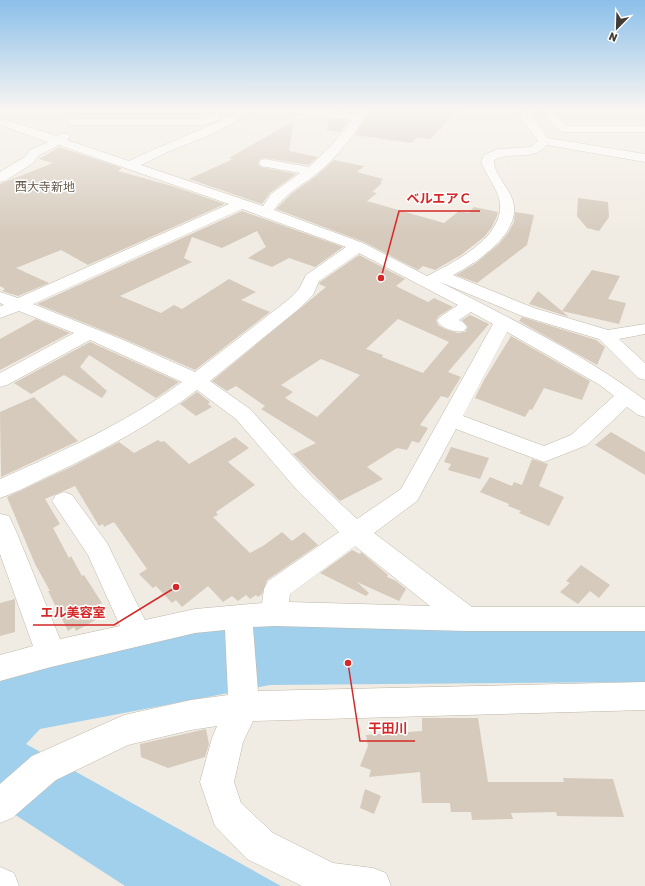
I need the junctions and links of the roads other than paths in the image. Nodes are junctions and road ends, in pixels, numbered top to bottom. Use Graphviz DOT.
graph roads {
  1 [pos="37,151"];
  2 [pos="89,151"];
  3 [pos="159,151"];
  4 [pos="332,151"];
  5 [pos="525,151"];
  6 [pos="635,151"];
  7 [pos="645,158"];
  8 [pos="265,163"];
  9 [pos="131,165"];
  10 [pos="311,171"];
  11 [pos="0,178"];
  12 [pos="241,204"];
  13 [pos="266,212"];
  14 [pos="358,246"];
  15 [pos="434,279"];
  16 [pos="0,297"];
  17 [pos="20,304"];
  18 [pos="470,305"];
  19 [pos="0,313"];
  20 [pos="502,322"];
  21 [pos="458,327"];
  22 [pos="645,329"];
  23 [pos="89,333"];
  24 [pos="607,336"];
  25 [pos="645,374"];
  26 [pos="0,381"];
  27 [pos="197,381"];
  28 [pos="626,396"];
  29 [pos="645,410"];
  30 [pos="450,419"];
  31 [pos="0,489"];
  32 [pos="64,502"];
  33 [pos="1,529"];
  34 [pos="356,533"];
  35 [pos="274,614"];
  36 [pos="467,619"];
  37 [pos="645,619"];
  38 [pos="238,622"];
  39 [pos="138,634"];
  40 [pos="51,654"];
  41 [pos="0,668"];
  42 [pos="645,696"];
  43 [pos="244,704"];
  44 [pos="0,806"];
  45 [pos="373,886"];
  1 -- 11 [label="street"];
  2 -- 9 [label="street"];
  3 -- 9 [label="street"];
  4 -- 10 [label="street"];
  5 -- 15 [label="street"];
  6 -- 7 [label="street"];
  8 -- 10 [label="street"];
  9 -- 12 [label="street"];
  10 -- 13 [label="street"];
  12 -- 13 [label="street"];
  12 -- 17 [label="street"];
  13 -- 14 [label="street"];
  14 -- 15 [label="street"];
  14 -- 27 [label="street"];
  15 -- 18 [label="street"];
  15 -- 24 [label="street"];
  16 -- 17 [label="street"];
  17 -- 19 [label="street"];
  17 -- 23 [label="street"];
  18 -- 20 [label="street"];
  18 -- 21 [label="street"];
  20 -- 28 [label="street"];
  20 -- 30 [label="street"];
  22 -- 24 [label="street"];
  23 -- 26 [label="street"];
  23 -- 27 [label="street"];
  24 -- 25 [label="street"];
  27 -- 31 [label="street"];
  27 -- 34 [label="street"];
  28 -- 29 [label="street"];
  28 -- 30 [label="street"];
  30 -- 34 [label="street"];
  32 -- 39 [label="street"];
  33 -- 40 [label="street"];
  34 -- 35 [label="street"];
  34 -- 36 [label="street"];
  35 -- 36 [label="street"];
  35 -- 38 [label="street"];
  36 -- 37 [label="street"];
  38 -- 39 [label="street"];
  38 -- 43 [label="street"];
  39 -- 40 [label="street"];
  40 -- 41 [label="street"];
  42 -- 43 [label="street"];
  43 -- 44 [label="street"];
  43 -- 45 [label="street"];
}
